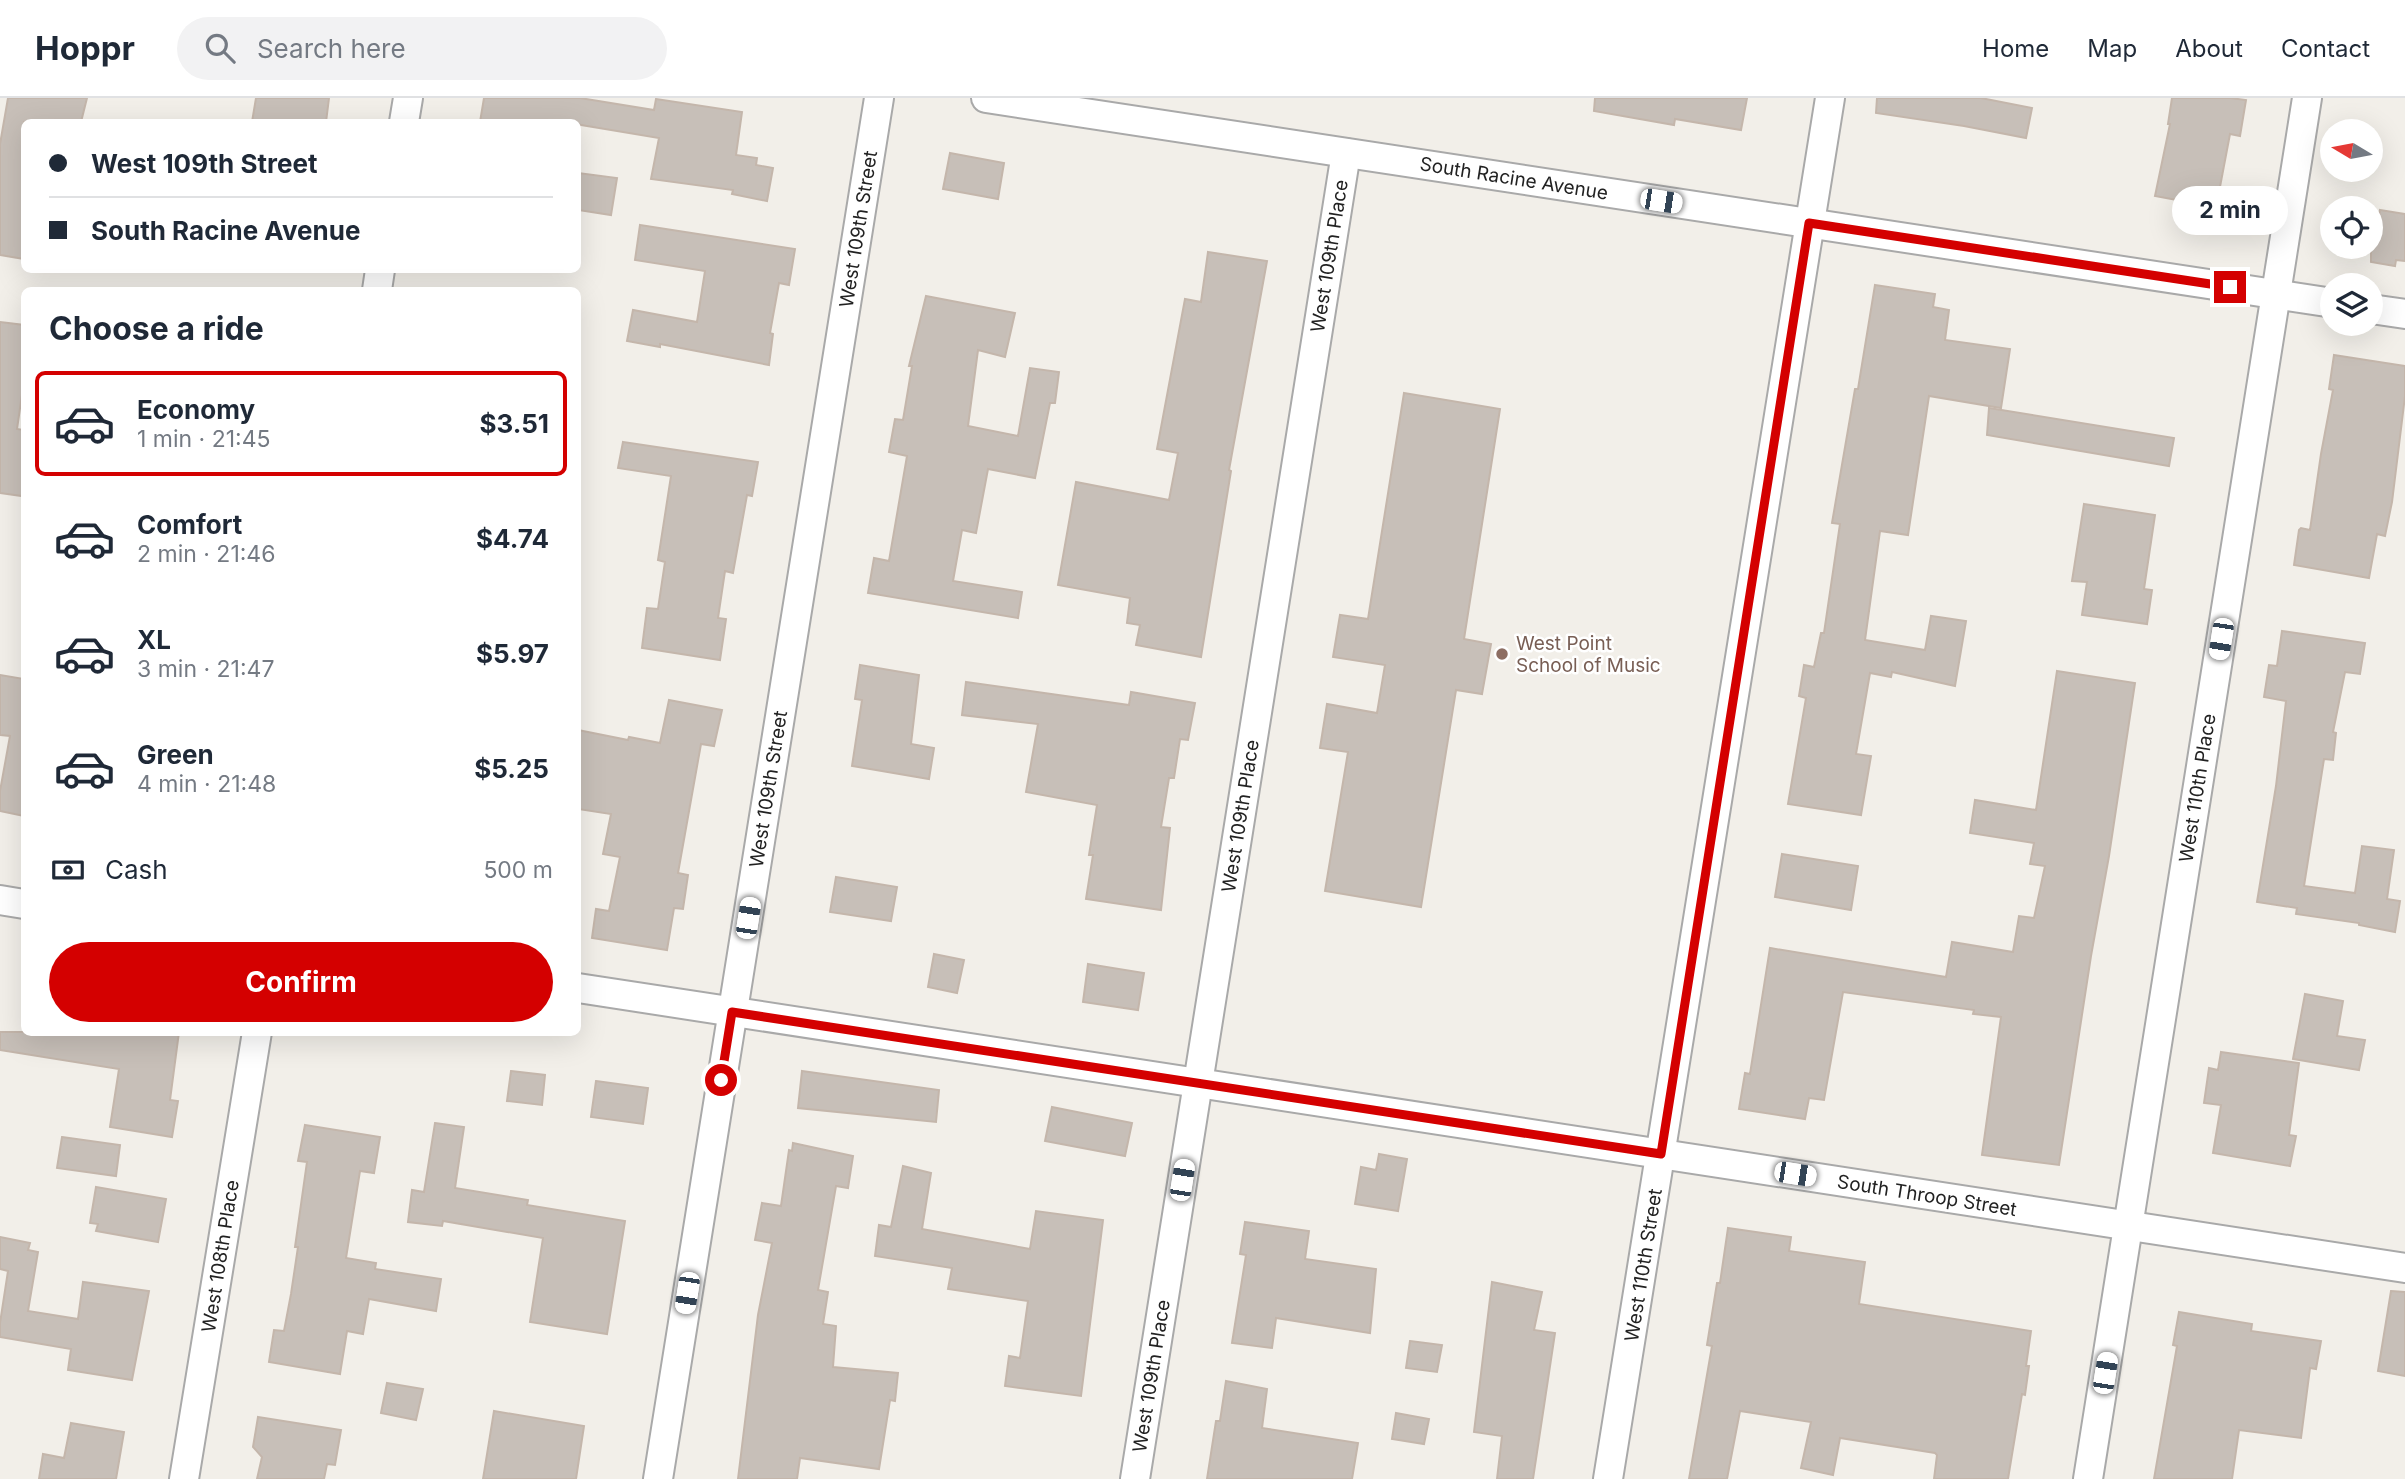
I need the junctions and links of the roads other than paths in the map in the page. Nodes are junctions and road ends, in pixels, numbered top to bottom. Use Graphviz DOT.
graph roads {
  1 [pos="408,98"];
  2 [pos="879,98"];
  3 [pos="986,98"];
  4 [pos="1830,98"];
  5 [pos="2307,98"];
  6 [pos="404,119"];
  7 [pos="1346,153"];
  8 [pos="1809,223"];
  9 [pos="2276,294"];
  10 [pos="2320,301"];
  11 [pos="2383,311"];
  12 [pos="2405,314"];
  13 [pos="0,900"];
  14 [pos="21,904"];
  15 [pos="581,988"];
  16 [pos="732,1012"];
  17 [pos="256,1036"];
  18 [pos="1198,1083"];
  19 [pos="1661,1154"];
  20 [pos="2128,1225"];
  21 [pos="2405,1268"];
  22 [pos="184,1479"];
  23 [pos="658,1479"];
  24 [pos="1135,1479"];
  25 [pos="1608,1479"];
  26 [pos="2088,1479"];
  1 -- 6 [label="street"];
  2 -- 16 [label="street, West 109th Street"];
  3 -- 7 [label="street, South Racine Avenue"];
  4 -- 8 [label="street, West 110th Street"];
  5 -- 9 [label="street, West 110th Place"];
  7 -- 8 [label="street, South Racine Avenue"];
  7 -- 18 [label="street, West 109th Place"];
  8 -- 9 [label="street, South Racine Avenue"];
  8 -- 19 [label="street, West 110th Street"];
  9 -- 10 [label="street, South Racine Avenue"];
  9 -- 20 [label="street, West 110th Place"];
  11 -- 12 [label="street"];
  13 -- 14 [label="street"];
  15 -- 16 [label="street, South Throop Street"];
  16 -- 18 [label="street, South Throop Street"];
  16 -- 23 [label="street, West 109th Street"];
  17 -- 22 [label="street, West 108th Place"];
  18 -- 19 [label="street, South Throop Street"];
  18 -- 24 [label="street, West 109th Place"];
  19 -- 20 [label="street, South Throop Street"];
  19 -- 25 [label="street, West 110th Street"];
  20 -- 21 [label="street, South Throop Street"];
  20 -- 26 [label="street, West 110th Place"];
}
